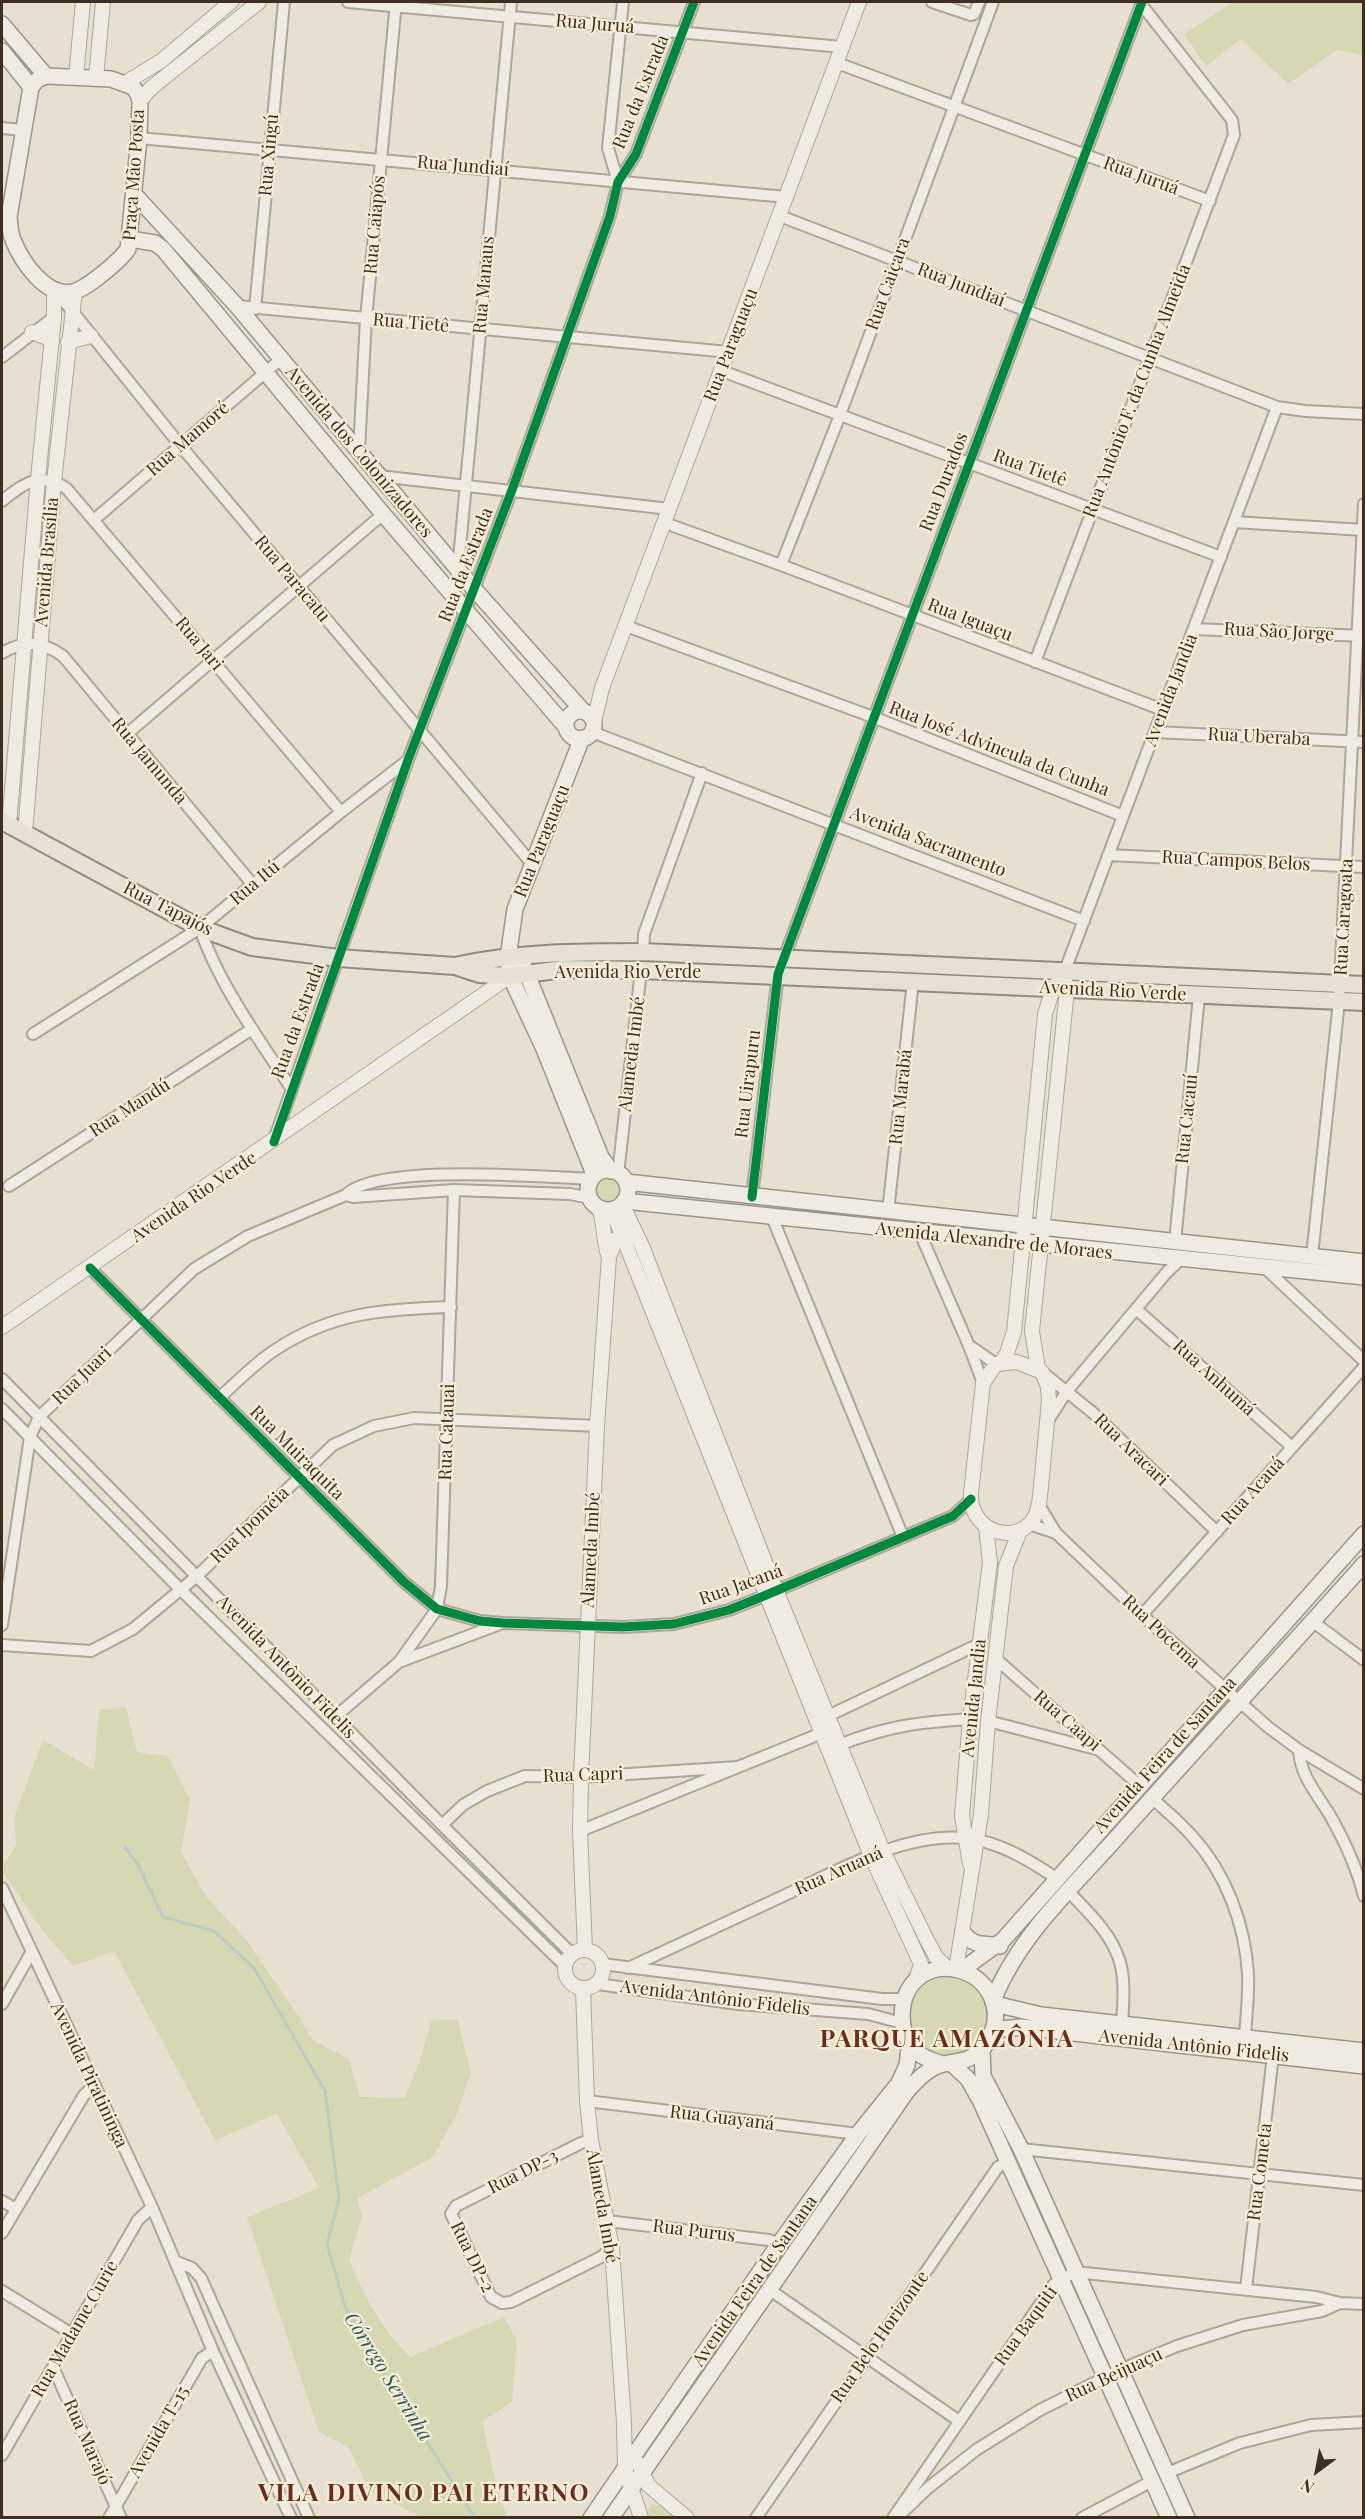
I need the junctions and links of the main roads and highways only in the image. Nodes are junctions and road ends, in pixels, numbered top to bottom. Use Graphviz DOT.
graph roads {
  1 [pos="2,24"];
  2 [pos="2,51"];
  3 [pos="45,75"];
  4 [pos="31,87"];
  5 [pos="15,180"];
  6 [pos="2,191"];
  7 [pos="134,194"];
  8 [pos="7,235"];
  9 [pos="130,239"];
  10 [pos="566,727"];
  11 [pos="584,729"];
  12 [pos="5,823"];
  13 [pos="514,958"];
  14 [pos="454,966"];
  15 [pos="527,974"];
  16 [pos="510,976"];
  17 [pos="1061,984"];
  18 [pos="1364,985"];
  19 [pos="1340,993"];
  20 [pos="1364,1002"];
  21 [pos="618,1176"];
  22 [pos="592,1178"];
  23 [pos="609,1204"];
  24 [pos="1364,1262"];
  25 [pos="1364,1278"];
  26 [pos="1364,1534"];
  27 [pos="1364,1564"];
  28 [pos="963,1933"];
  29 [pos="998,1944"];
  30 [pos="1013,1957"];
  31 [pos="955,1969"];
  32 [pos="994,2003"];
  33 [pos="991,2037"];
  34 [pos="909,2041"];
  35 [pos="982,2050"];
  36 [pos="1364,2051"];
  37 [pos="948,2064"];
  38 [pos="1364,2066"];
  39 [pos="591,2517"];
  40 [pos="611,2517"];
  41 [pos="1169,2517"];
  42 [pos="1187,2517"];
  1 -- 3 [label="main road"];
  2 -- 4 [label="main road"];
  3 -- 4 [label="main road"];
  3 -- 7 [label="main road, Praça Mão Posta"];
  4 -- 5 [label="main road"];
  5 -- 6 [label="main road"];
  5 -- 8 [label="main road"];
  7 -- 9 [label="main road, Praça Mão Posta"];
  7 -- 11 [label="main road, Avenida dos Colonizadores"];
  8 -- 9 [label="main road, Praça Mão Posta"];
  9 -- 10 [label="main road, Avenida dos Colonizadores"];
  10 -- 11 [label="main road, Avenida dos Colonizadores"];
  10 -- 11 [label="main road"];
  11 -- 13 [label="main road, Rua Paraguaçu"];
  12 -- 14 [label="main road, Rua Tapajós"];
  13 -- 14 [label="main road, Rua Tapajós"];
  13 -- 15 [label="main road"];
  13 -- 16 [label="main road"];
  13 -- 17 [label="main road, Avenida Rio Verde"];
  14 -- 16 [label="main road, Rua Tapajós"];
  15 -- 16 [label="main road, Avenida Rio Verde"];
  15 -- 17 [label="main road, Avenida Rio Verde"];
  15 -- 21 [label="main road"];
  16 -- 22 [label="main road"];
  17 -- 19 [label="main road, Avenida Rio Verde"];
  17 -- 19 [label="main road, Avenida Rio Verde"];
  18 -- 19 [label="main road, Avenida Rio Verde"];
  19 -- 20 [label="main road, Avenida Rio Verde"];
  21 -- 22 [label="main road"];
  21 -- 23 [label="main road"];
  21 -- 24 [label="main road, Avenida Alexandre de Moraes"];
  22 -- 23 [label="main road"];
  23 -- 25 [label="main road, Avenida Alexandre de Moraes"];
  26 -- 29 [label="main road, Avenida Feira de Santana"];
  27 -- 30 [label="main road, Avenida Feira de Santana"];
  28 -- 29 [label="main road"];
  29 -- 30 [label="main road"];
  29 -- 31 [label="main road, Avenida Feira de Santana"];
  30 -- 32 [label="main road, Avenida Feira de Santana"];
  31 -- 32 [label="main road"];
  31 -- 34 [label="main road"];
  32 -- 33 [label="main road"];
  32 -- 36 [label="main road, Avenida Antônio Fidelis"];
  33 -- 35 [label="main road"];
  33 -- 38 [label="main road, Avenida Antônio Fidelis"];
  34 -- 37 [label="main road"];
  34 -- 39 [label="main road, Avenida Feira de Santana"];
  35 -- 37 [label="main road"];
  35 -- 42 [label="main road"];
  37 -- 40 [label="main road, Avenida Feira de Santana"];
  37 -- 41 [label="main road"];
}
